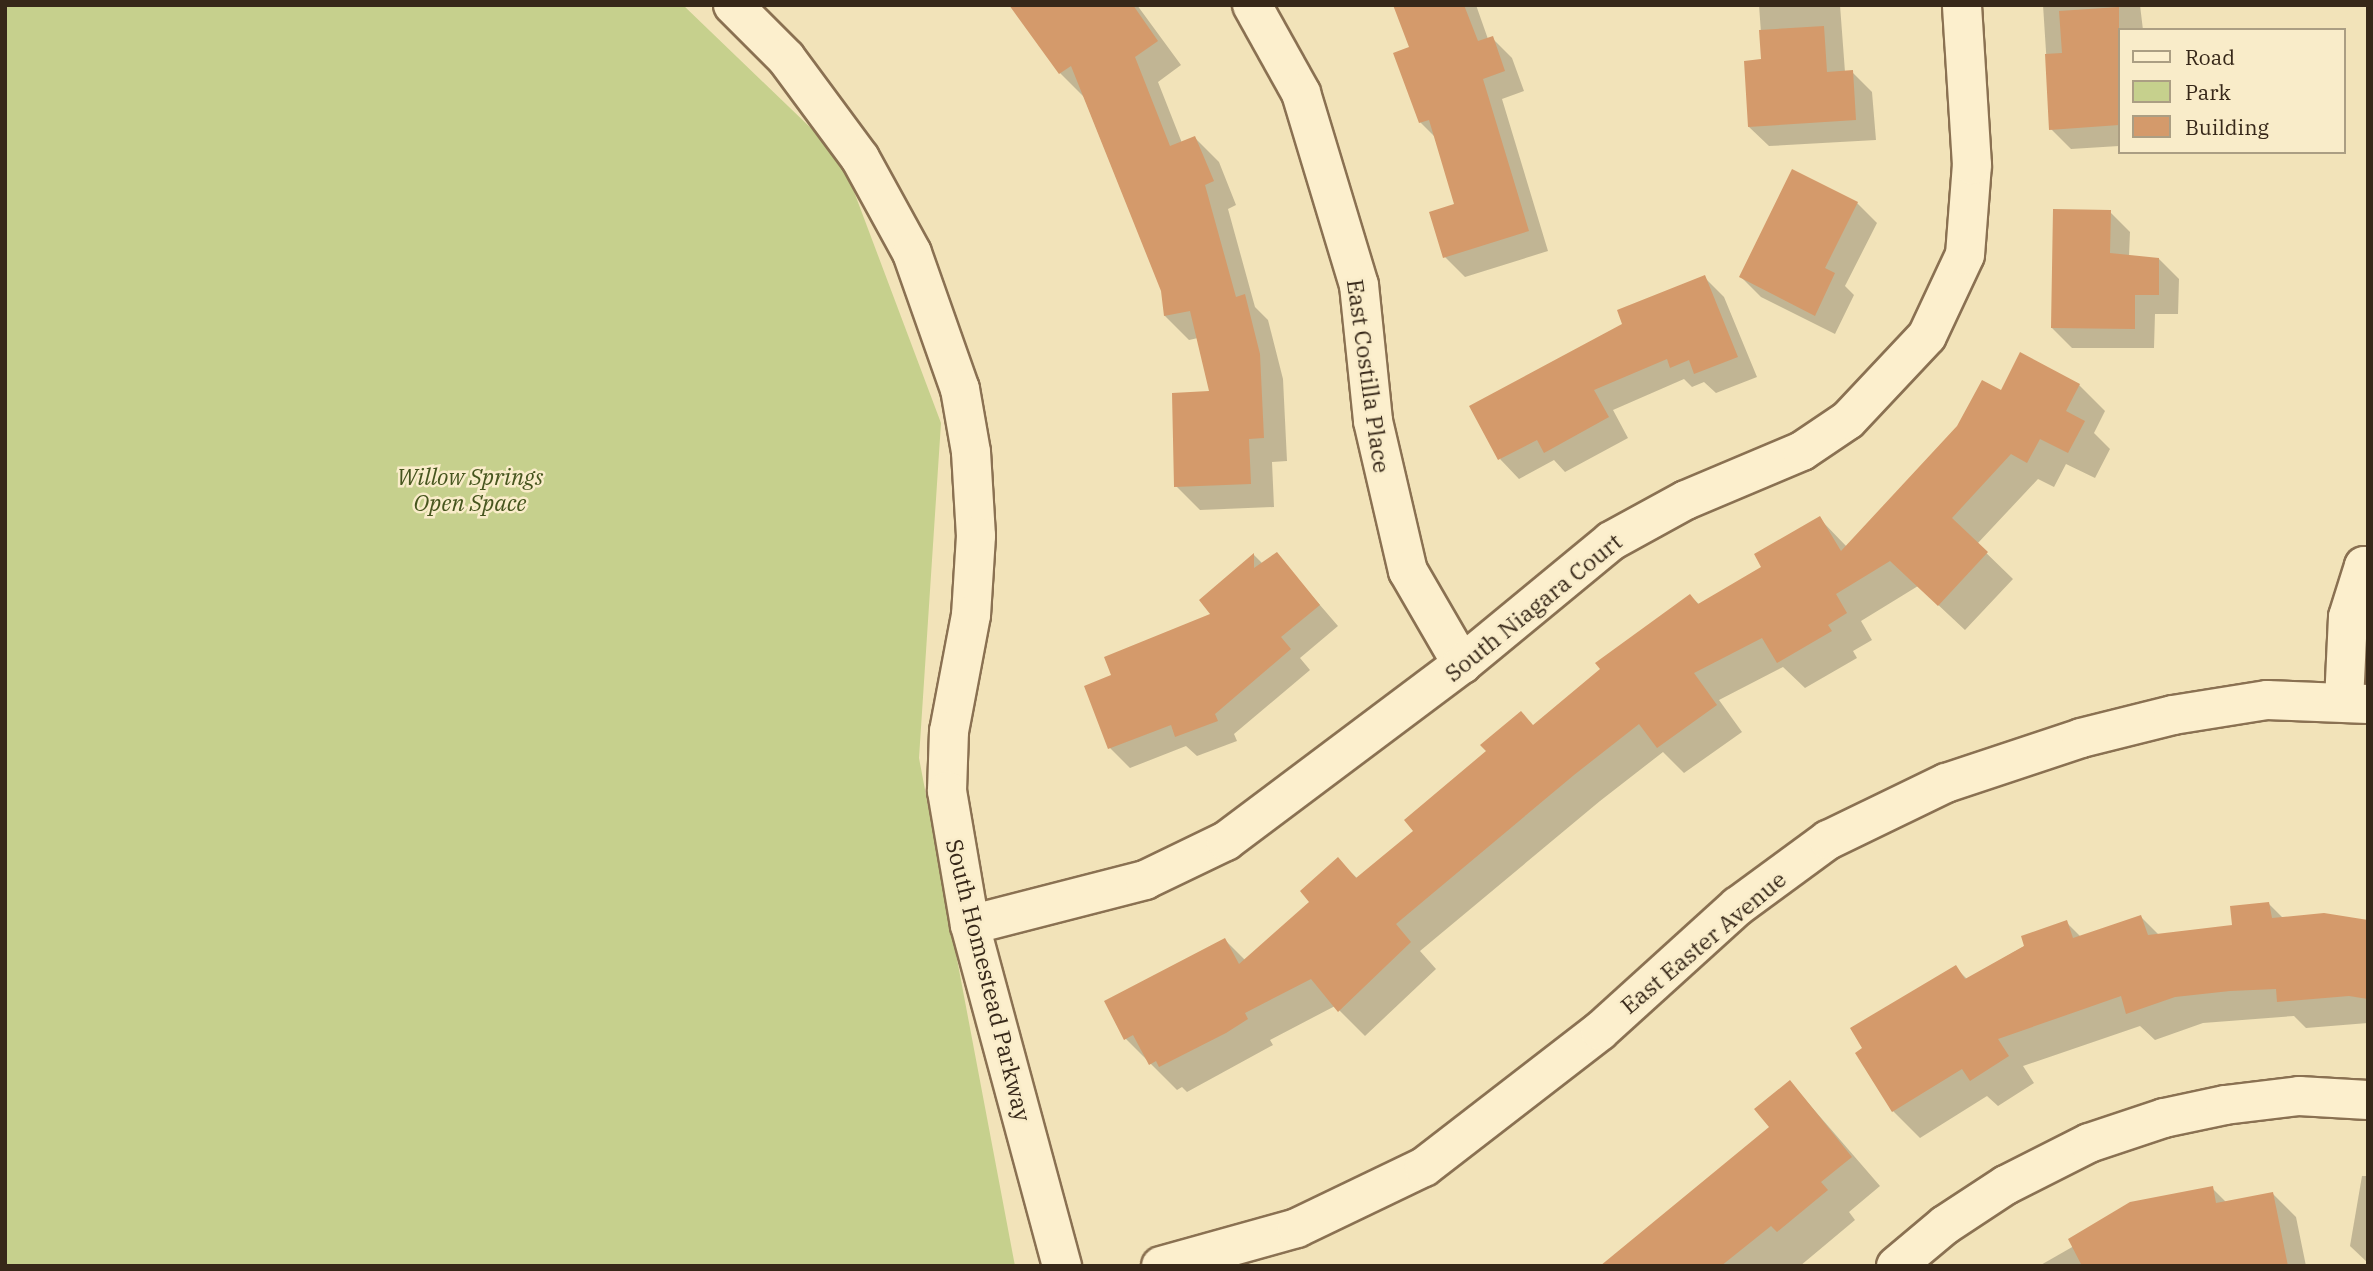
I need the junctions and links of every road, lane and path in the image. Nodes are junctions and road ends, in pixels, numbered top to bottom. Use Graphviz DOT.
graph roads {
  1 [pos="733,5"];
  2 [pos="1252,5"];
  3 [pos="1962,5"];
  4 [pos="2368,566"];
  5 [pos="1462,664"];
  6 [pos="2356,703"];
  7 [pos="970,925"];
  8 [pos="2368,1100"];
  9 [pos="1062,1266"];
  10 [pos="1161,1266"];
  11 [pos="1896,1266"];
  1 -- 7 [label="street, South Homestead Parkway"];
  2 -- 5 [label="street, East Costilla Place"];
  3 -- 5 [label="street, South Niagara Court"];
  4 -- 6 [label="street"];
  5 -- 7 [label="street, South Niagara Court"];
  6 -- 10 [label="street, East Easter Avenue"];
  7 -- 9 [label="street, South Homestead Parkway"];
  8 -- 11 [label="street"];
}
